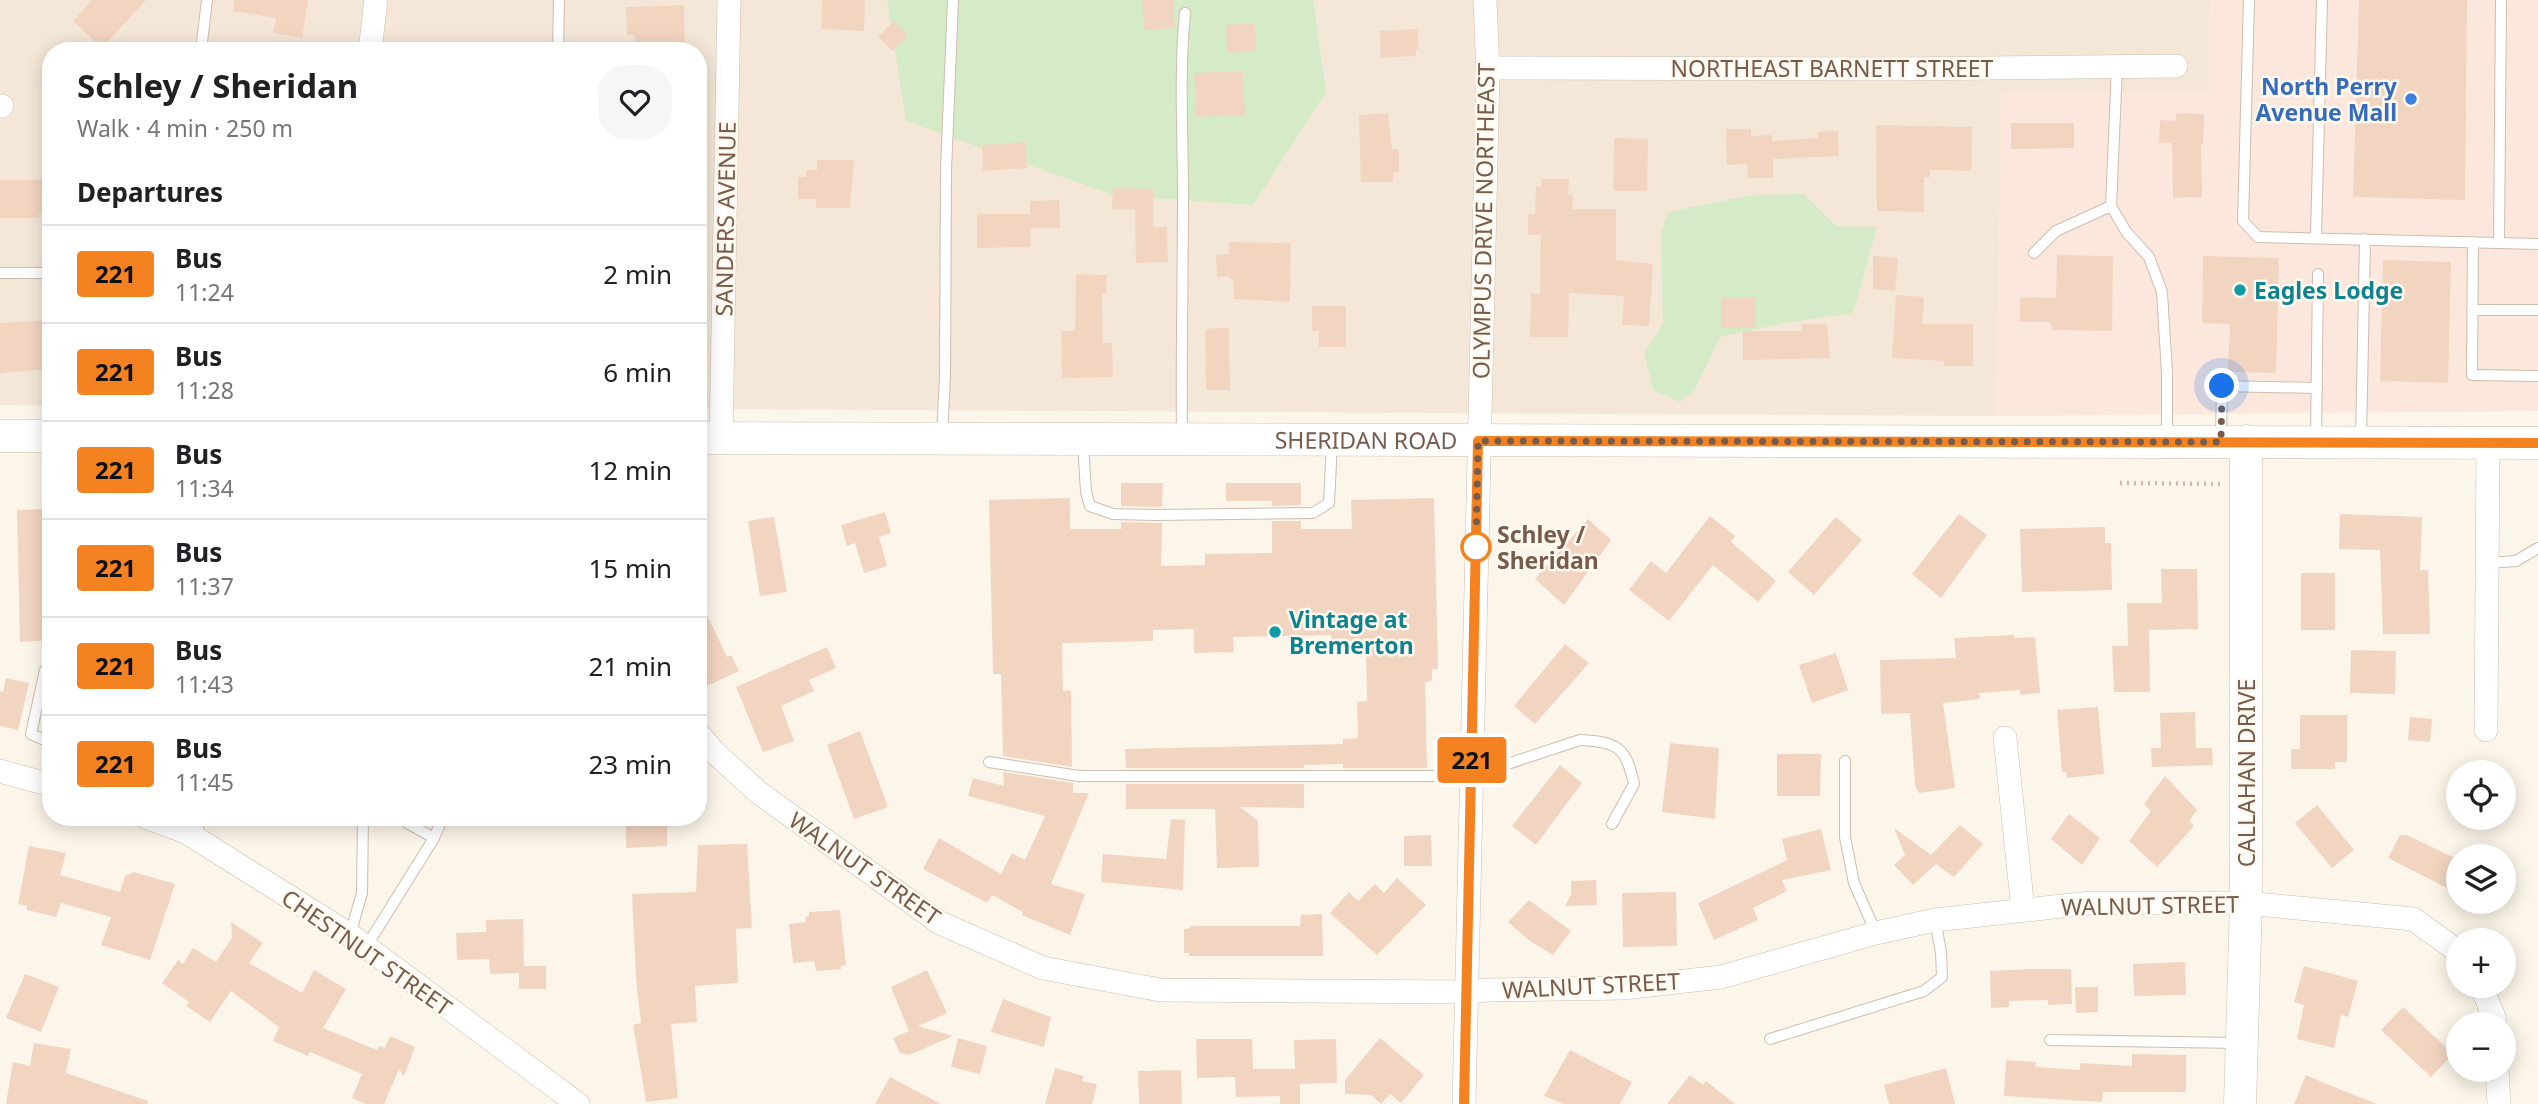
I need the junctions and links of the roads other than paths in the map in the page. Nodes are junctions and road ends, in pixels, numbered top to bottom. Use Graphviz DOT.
graph roads {
  1 [pos="207,0"];
  2 [pos="376,0"];
  3 [pos="559,0"];
  4 [pos="729,0"];
  5 [pos="953,0"];
  6 [pos="1485,0"];
  7 [pos="2249,0"];
  8 [pos="2322,0"];
  9 [pos="2501,0"];
  10 [pos="1185,13"];
  11 [pos="202,42"];
  12 [pos="371,42"];
  13 [pos="558,42"];
  14 [pos="2116,66"];
  15 [pos="2176,66"];
  16 [pos="1488,68"];
  17 [pos="2111,206"];
  18 [pos="2316,238"];
  19 [pos="2365,239"];
  20 [pos="2473,242"];
  21 [pos="2499,243"];
  22 [pos="2538,244"];
  23 [pos="2034,253"];
  24 [pos="0,273"];
  25 [pos="42,273"];
  26 [pos="2318,274"];
  27 [pos="2473,310"];
  28 [pos="2538,310"];
  29 [pos="2538,376"];
  30 [pos="2317,388"];
  31 [pos="0,436"];
  32 [pos="42,436"];
  33 [pos="709,438"];
  34 [pos="941,439"];
  35 [pos="1083,439"];
  36 [pos="1182,440"];
  37 [pos="1332,441"];
  38 [pos="1478,441"];
  39 [pos="2167,442"];
  40 [pos="2234,442"];
  41 [pos="2316,442"];
  42 [pos="2361,442"];
  43 [pos="2487,443"];
  44 [pos="2538,443"];
  45 [pos="2538,548"];
  46 [pos="2487,563"];
  47 [pos="42,684"];
  48 [pos="2486,730"];
  49 [pos="2006,738"];
  50 [pos="42,739"];
  51 [pos="707,744"];
  52 [pos="1846,761"];
  53 [pos="989,762"];
  54 [pos="0,771"];
  55 [pos="1471,776"];
  56 [pos="42,783"];
  57 [pos="1612,824"];
  58 [pos="170,826"];
  59 [pos="198,826"];
  60 [pos="363,826"];
  61 [pos="412,826"];
  62 [pos="439,826"];
  63 [pos="434,838"];
  64 [pos="199,841"];
  65 [pos="2246,903"];
  66 [pos="2024,910"];
  67 [pos="1935,920"];
  68 [pos="1876,933"];
  69 [pos="358,942"];
  70 [pos="2446,943"];
  71 [pos="1465,992"];
  72 [pos="1770,1039"];
  73 [pos="2050,1040"];
  74 [pos="2242,1043"];
  75 [pos="2498,1082"];
  76 [pos="578,1104"];
  77 [pos="1464,1104"];
  78 [pos="2240,1104"];
  79 [pos="2499,1104"];
  1 -- 11 [label="lane"];
  2 -- 12 [label="street"];
  3 -- 13 [label="lane"];
  4 -- 33 [label="street, SANDERS AVENUE"];
  5 -- 34 [label="lane"];
  6 -- 16 [label="street, OLYMPUS DRIVE NORTHEAST"];
  7 -- 18 [label="lane"];
  8 -- 18 [label="lane"];
  9 -- 21 [label="lane"];
  10 -- 36 [label="lane"];
  14 -- 15 [label="street, NORTHEAST BARNETT STREET"];
  14 -- 16 [label="street, NORTHEAST BARNETT STREET"];
  14 -- 17 [label="lane"];
  16 -- 38 [label="street, OLYMPUS DRIVE NORTHEAST"];
  17 -- 23 [label="lane"];
  17 -- 39 [label="lane"];
  18 -- 19 [label="lane"];
  19 -- 20 [label="lane"];
  19 -- 42 [label="lane"];
  20 -- 21 [label="lane"];
  20 -- 27 [label="lane"];
  21 -- 22 [label="lane"];
  24 -- 25 [label="lane"];
  26 -- 30 [label="lane"];
  27 -- 28 [label="lane"];
  27 -- 29 [label="lane"];
  30 -- 40 [label="lane"];
  30 -- 41 [label="lane"];
  31 -- 32 [label="main road"];
  33 -- 34 [label="main road, SHERIDAN ROAD"];
  34 -- 35 [label="main road, SHERIDAN ROAD"];
  35 -- 36 [label="main road, SHERIDAN ROAD"];
  35 -- 37 [label="lane"];
  36 -- 37 [label="main road, SHERIDAN ROAD"];
  37 -- 38 [label="main road, SHERIDAN ROAD"];
  38 -- 39 [label="main road, SHERIDAN ROAD"];
  38 -- 55 [label="street, OLYMPUS DRIVE NORTHEAST"];
  39 -- 40 [label="main road, SHERIDAN ROAD"];
  40 -- 41 [label="main road, SHERIDAN ROAD"];
  40 -- 65 [label="main road, CALLAHAN DRIVE"];
  41 -- 42 [label="main road, SHERIDAN ROAD"];
  42 -- 43 [label="main road, SHERIDAN ROAD"];
  43 -- 44 [label="main road, SHERIDAN ROAD"];
  43 -- 46 [label="street"];
  45 -- 46 [label="lane"];
  46 -- 48 [label="street"];
  47 -- 50 [label="lane"];
  49 -- 66 [label="street"];
  51 -- 71 [label="street, WALNUT STREET"];
  52 -- 68 [label="lane"];
  53 -- 55 [label="lane"];
  54 -- 56 [label="street"];
  55 -- 57 [label="lane"];
  55 -- 71 [label="street, OLYMPUS DRIVE NORTHEAST"];
  58 -- 64 [label="street, CHESTNUT STREET"];
  59 -- 64 [label="lane"];
  60 -- 69 [label="lane"];
  61 -- 63 [label="lane"];
  62 -- 63 [label="lane"];
  63 -- 69 [label="lane"];
  64 -- 69 [label="street, CHESTNUT STREET"];
  65 -- 66 [label="street, WALNUT STREET"];
  65 -- 70 [label="street, WALNUT STREET"];
  65 -- 74 [label="main road, CALLAHAN DRIVE"];
  66 -- 67 [label="street, WALNUT STREET"];
  67 -- 68 [label="street, WALNUT STREET"];
  67 -- 72 [label="lane"];
  68 -- 71 [label="street, WALNUT STREET"];
  69 -- 76 [label="street, CHESTNUT STREET"];
  71 -- 77 [label="street, OLYMPUS DRIVE NORTHEAST"];
  73 -- 74 [label="lane"];
  74 -- 78 [label="main road, CALLAHAN DRIVE"];
  75 -- 79 [label="street"];
}
